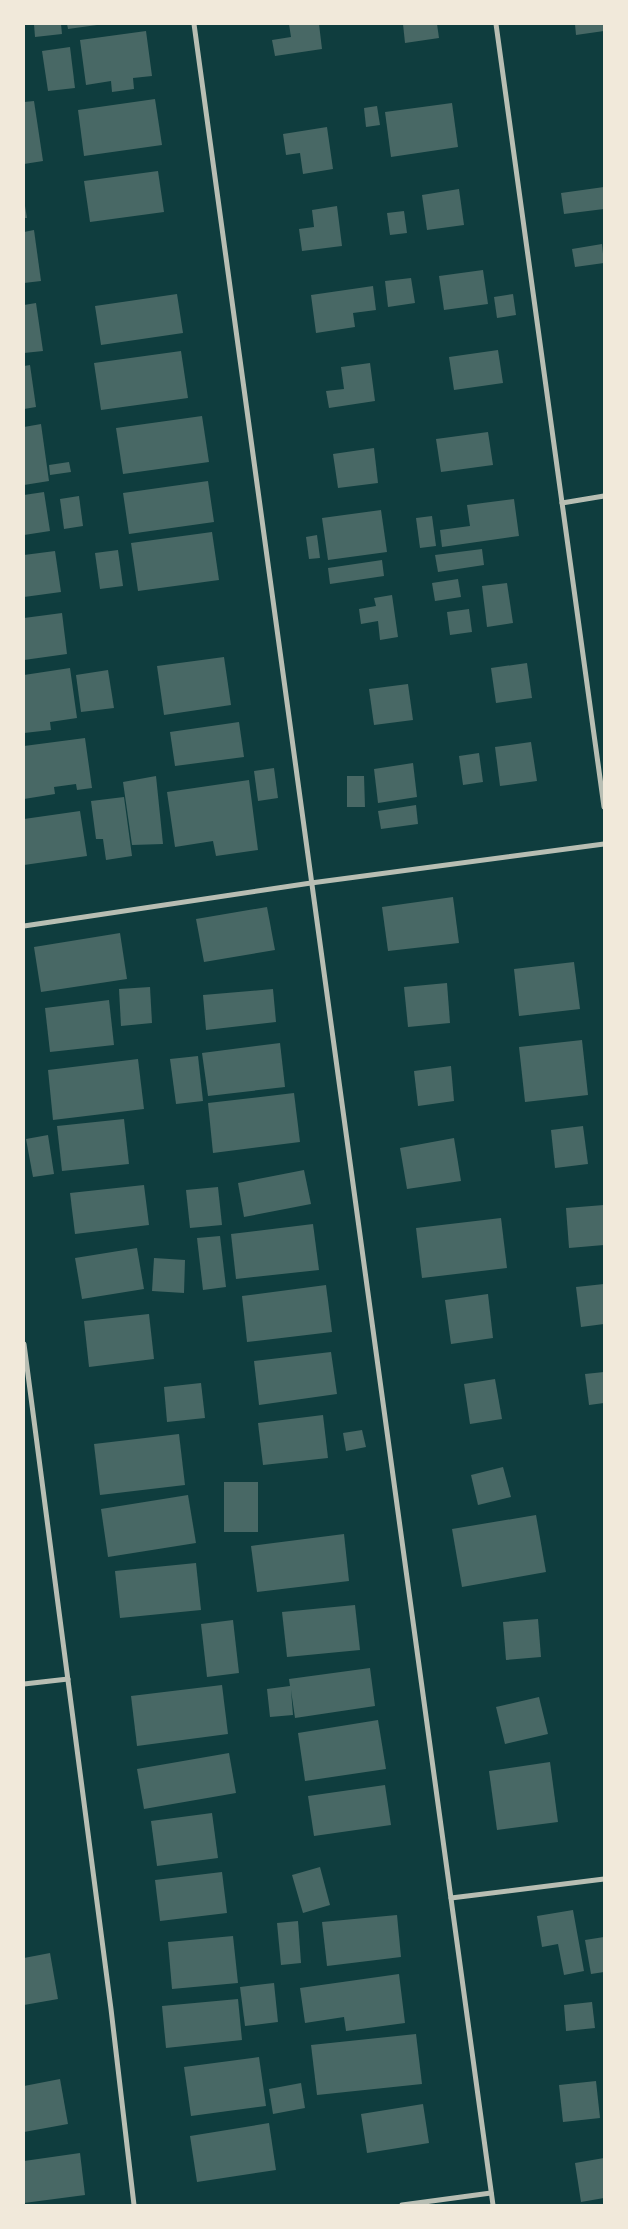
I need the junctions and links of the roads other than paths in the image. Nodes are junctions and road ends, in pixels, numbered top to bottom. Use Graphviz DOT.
graph roads {
  1 [pos="194,24"];
  2 [pos="496,24"];
  3 [pos="604,496"];
  4 [pos="562,503"];
  5 [pos="604,807"];
  6 [pos="604,844"];
  7 [pos="311,883"];
  8 [pos="24,926"];
  9 [pos="24,1344"];
  10 [pos="68,1679"];
  11 [pos="24,1684"];
  12 [pos="604,1879"];
  13 [pos="451,1898"];
  14 [pos="491,2193"];
  15 [pos="134,2205"];
  16 [pos="402,2205"];
  17 [pos="493,2205"];
  1 -- 7 [label="street"];
  2 -- 4 [label="street"];
  3 -- 4 [label="street"];
  4 -- 5 [label="street"];
  6 -- 7 [label="street"];
  7 -- 8 [label="street"];
  7 -- 13 [label="street"];
  9 -- 10 [label="street"];
  10 -- 11 [label="street"];
  10 -- 15 [label="street"];
  12 -- 13 [label="street"];
  13 -- 14 [label="street"];
  14 -- 16 [label="street"];
  14 -- 17 [label="street"];
}
